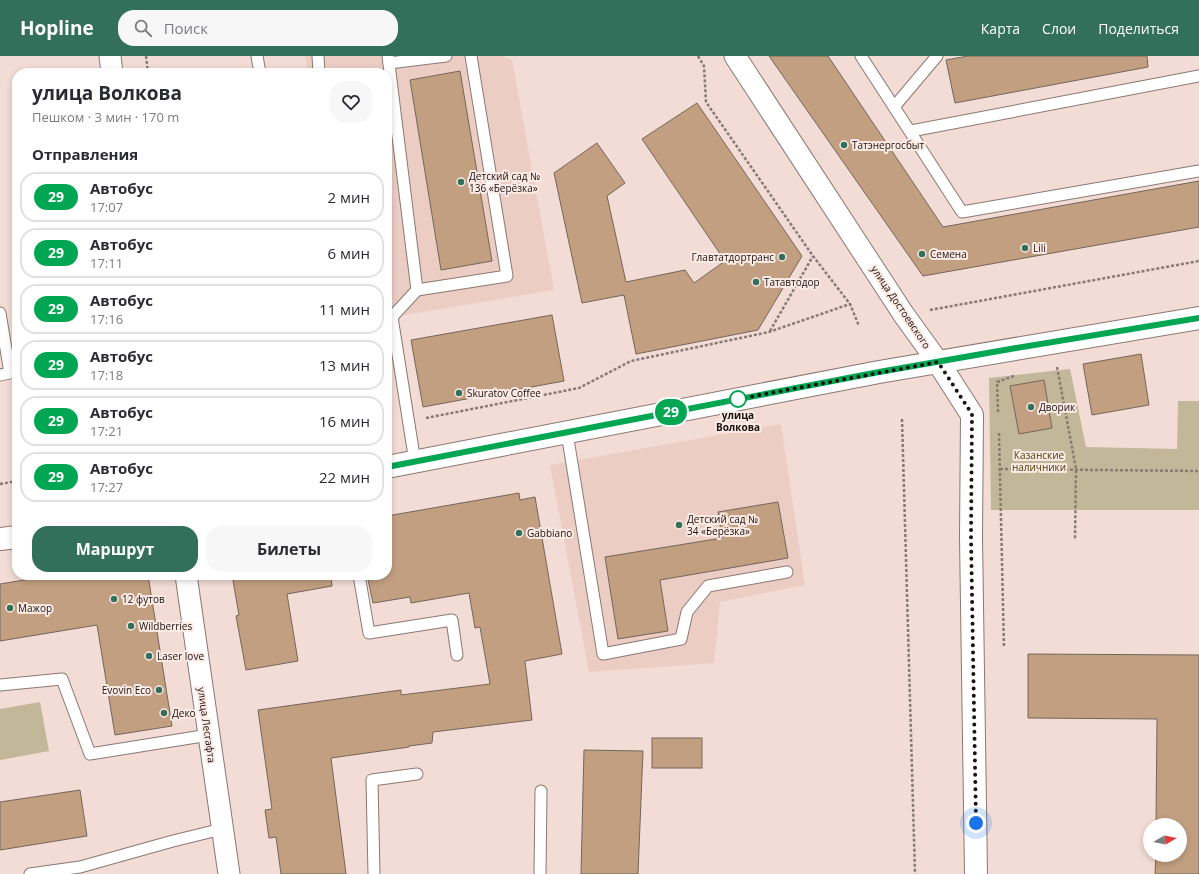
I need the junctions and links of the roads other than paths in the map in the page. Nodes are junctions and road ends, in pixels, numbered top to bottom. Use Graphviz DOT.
graph roads {
  1 [pos="110,56"];
  2 [pos="257,56"];
  3 [pos="318,56"];
  4 [pos="446,56"];
  5 [pos="471,56"];
  6 [pos="735,56"];
  7 [pos="861,56"];
  8 [pos="937,56"];
  9 [pos="389,59"];
  10 [pos="111,68"];
  11 [pos="259,68"];
  12 [pos="319,68"];
  13 [pos="1199,76"];
  14 [pos="392,84"];
  15 [pos="894,107"];
  16 [pos="911,131"];
  17 [pos="1199,170"];
  18 [pos="417,290"];
  19 [pos="0,313"];
  20 [pos="1199,318"];
  21 [pos="938,362"];
  22 [pos="0,375"];
  23 [pos="567,432"];
  24 [pos="415,462"];
  25 [pos="392,466"];
  26 [pos="12,537"];
  27 [pos="0,539"];
  28 [pos="787,572"];
  29 [pos="187,580"];
  30 [pos="361,580"];
  31 [pos="457,655"];
  32 [pos="0,685"];
  33 [pos="209,736"];
  34 [pos="417,774"];
  35 [pos="541,791"];
  36 [pos="222,829"];
  37 [pos="30,874"];
  38 [pos="228,874"];
  39 [pos="374,874"];
  40 [pos="540,874"];
  41 [pos="976,874"];
  1 -- 10 [label="street"];
  2 -- 11 [label="lane"];
  3 -- 12 [label="lane"];
  4 -- 9 [label="lane"];
  5 -- 18 [label="lane"];
  6 -- 21 [label="street, улица Достоевского"];
  7 -- 15 [label="lane"];
  8 -- 15 [label="lane"];
  13 -- 16 [label="lane"];
  14 -- 18 [label="lane"];
  15 -- 16 [label="lane"];
  16 -- 17 [label="lane"];
  18 -- 24 [label="lane"];
  19 -- 22 [label="lane"];
  20 -- 21 [label="main road"];
  21 -- 23 [label="main road"];
  21 -- 41 [label="main road, улица Достоевского"];
  23 -- 24 [label="main road"];
  23 -- 28 [label="lane"];
  24 -- 25 [label="main road"];
  26 -- 27 [label="main road"];
  29 -- 33 [label="street, улица Лесгафта"];
  30 -- 31 [label="lane"];
  32 -- 33 [label="lane"];
  33 -- 36 [label="street, улица Лесгафта"];
  34 -- 39 [label="lane"];
  35 -- 40 [label="lane"];
  36 -- 37 [label="lane"];
  36 -- 38 [label="street, улица Лесгафта"];
}
